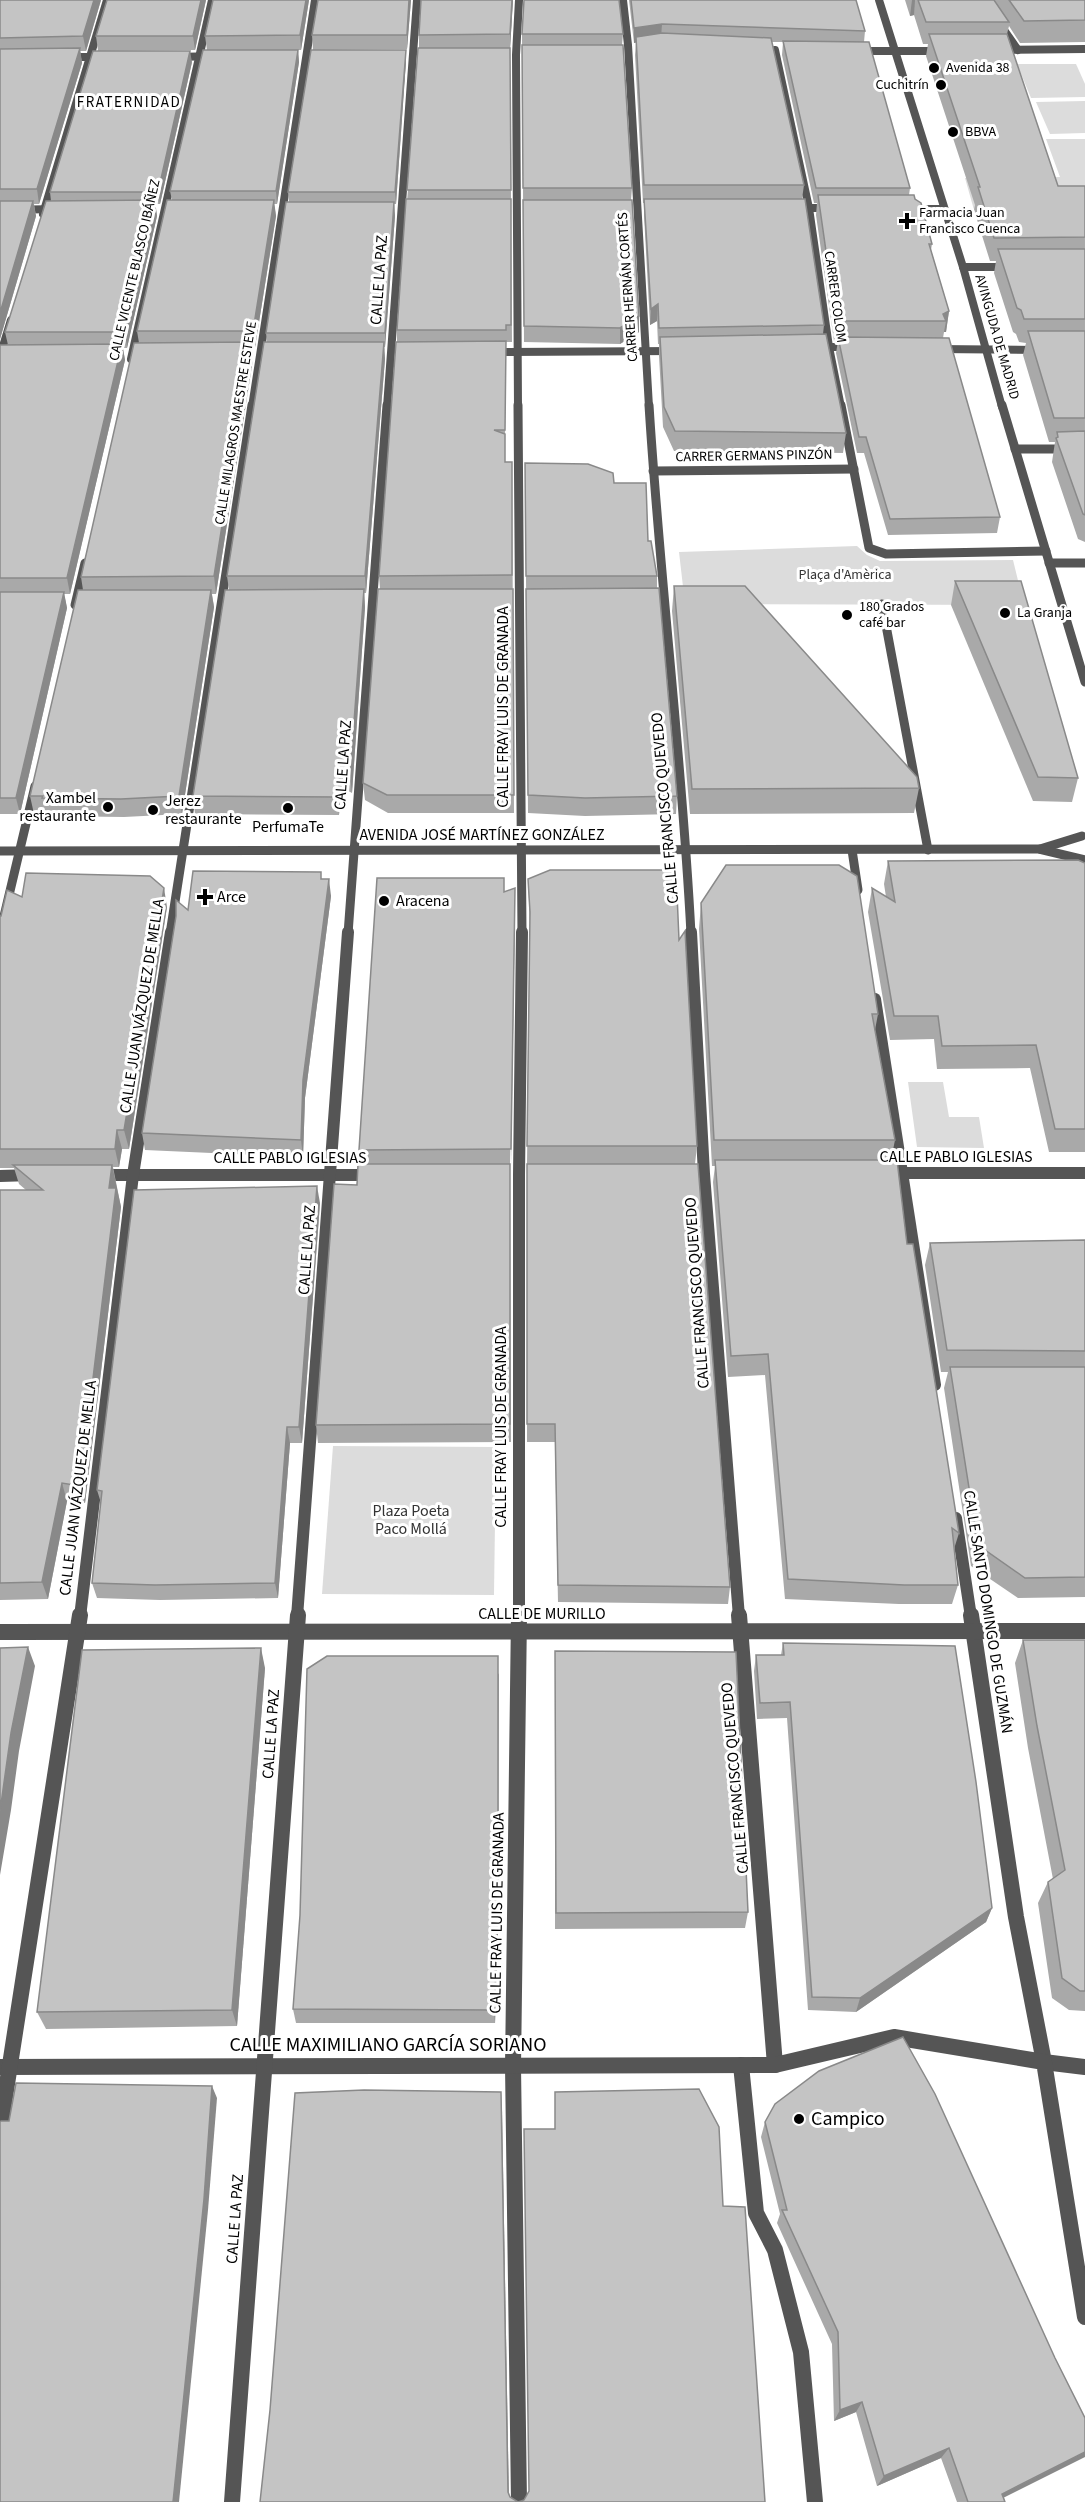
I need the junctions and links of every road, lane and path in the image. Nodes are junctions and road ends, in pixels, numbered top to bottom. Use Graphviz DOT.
graph roads {
  1 [pos="107,0"];
  2 [pos="212,0"];
  3 [pos="315,0"];
  4 [pos="417,0"];
  5 [pos="519,0"];
  6 [pos="623,0"];
  7 [pos="879,0"];
  8 [pos="983,0"];
  9 [pos="638,47"];
  10 [pos="1085,49"];
  11 [pos="764,50"];
  12 [pos="775,50"];
  13 [pos="958,50"];
  14 [pos="994,50"];
  15 [pos="1018,50"];
  16 [pos="785,51"];
  17 [pos="849,51"];
  18 [pos="896,51"];
  19 [pos="617,54"];
  20 [pos="628,54"];
  21 [pos="505,55"];
  22 [pos="516,55"];
  23 [pos="527,55"];
  24 [pos="223,56"];
  25 [pos="294,56"];
  26 [pos="306,56"];
  27 [pos="318,56"];
  28 [pos="401,56"];
  29 [pos="413,56"];
  30 [pos="425,56"];
  31 [pos="56,57"];
  32 [pos="90,57"];
  33 [pos="112,57"];
  34 [pos="166,57"];
  35 [pos="199,57"];
  36 [pos="637,208"];
  37 [pos="649,208"];
  38 [pos="786,208"];
  39 [pos="809,208"];
  40 [pos="843,208"];
  41 [pos="66,209"];
  42 [pos="153,209"];
  43 [pos="164,209"];
  44 [pos="176,209"];
  45 [pos="271,209"];
  46 [pos="283,209"];
  47 [pos="294,209"];
  48 [pos="390,209"];
  49 [pos="402,209"];
  50 [pos="414,209"];
  51 [pos="626,209"];
  52 [pos="899,209"];
  53 [pos="944,209"];
  54 [pos="0,210"];
  55 [pos="44,210"];
  56 [pos="504,210"];
  57 [pos="516,210"];
  58 [pos="527,210"];
  59 [pos="41,220"];
  60 [pos="963,267"];
  61 [pos="1017,267"];
  62 [pos="14,309"];
  63 [pos="806,347"];
  64 [pos="829,347"];
  65 [pos="862,348"];
  66 [pos="929,349"];
  67 [pos="985,350"];
  68 [pos="1052,350"];
  69 [pos="646,351"];
  70 [pos="680,351"];
  71 [pos="392,352"];
  72 [pos="403,352"];
  73 [pos="484,352"];
  74 [pos="518,352"];
  75 [pos="120,353"];
  76 [pos="132,353"];
  77 [pos="144,353"];
  78 [pos="249,353"];
  79 [pos="260,353"];
  80 [pos="272,353"];
  81 [pos="380,353"];
  82 [pos="0,354"];
  83 [pos="13,354"];
  84 [pos="129,365"];
  85 [pos="1015,449"];
  86 [pos="1085,449"];
  87 [pos="854,469"];
  88 [pos="653,471"];
  89 [pos="656,518"];
  90 [pos="87,551"];
  91 [pos="1046,551"];
  92 [pos="1085,563"];
  93 [pos="1049,564"];
  94 [pos="664,598"];
  95 [pos="509,599"];
  96 [pos="520,599"];
  97 [pos="532,599"];
  98 [pos="653,599"];
  99 [pos="210,600"];
  100 [pos="222,600"];
  101 [pos="233,600"];
  102 [pos="369,600"];
  103 [pos="385,600"];
  104 [pos="72,601"];
  105 [pos="87,601"];
  106 [pos="882,604"];
  107 [pos="74,612"];
  108 [pos="1085,682"];
  109 [pos="38,771"];
  110 [pos="1084,834"];
  111 [pos="1039,849"];
  112 [pos="523,850"];
  113 [pos="687,850"];
  114 [pos="852,850"];
  115 [pos="928,850"];
  116 [pos="0,851"];
  117 [pos="20,851"];
  118 [pos="183,851"];
  119 [pos="355,851"];
  120 [pos="1085,852"];
  121 [pos="1085,860"];
  122 [pos="861,908"];
  123 [pos="0,933"];
  124 [pos="873,989"];
  125 [pos="879,1173"];
  126 [pos="902,1173"];
  127 [pos="1085,1173"];
  128 [pos="387,1174"];
  129 [pos="46,1175"];
  130 [pos="91,1175"];
  131 [pos="133,1175"];
  132 [pos="331,1175"];
  133 [pos="0,1176"];
  134 [pos="938,1403"];
  135 [pos="954,1505"];
  136 [pos="740,1631"];
  137 [pos="974,1631"];
  138 [pos="1085,1631"];
  139 [pos="0,1632"];
  140 [pos="78,1632"];
  141 [pos="519,1632"];
  142 [pos="297,1633"];
  143 [pos="1044,2062"];
  144 [pos="741,2065"];
  145 [pos="775,2065"];
  146 [pos="513,2066"];
  147 [pos="5,2067"];
  148 [pos="264,2067"];
  149 [pos="1085,2067"];
  150 [pos="0,2129"];
  151 [pos="1085,2317"];
  152 [pos="232,2502"];
  153 [pos="519,2502"];
  154 [pos="815,2502"];
  1 -- 32 [label="street"];
  2 -- 35 [label="street, CALLE VICENTE BLASCO IBÁÑEZ"];
  3 -- 26 [label="street, CALLE MILAGROS MAESTRE ESTEVE"];
  4 -- 29 [label="street, CALLE LA PAZ"];
  5 -- 22 [label="street, CALLE FRAY LUIS DE GRANADA"];
  6 -- 20 [label="street, CARRER HERNÁN CORTÉS"];
  7 -- 18 [label="street, AVINGUDA DE MADRID"];
  8 -- 15 [label="street"];
  9 -- 20 [label="street"];
  10 -- 15 [label="street"];
  11 -- 12 [label="street"];
  12 -- 16 [label="street"];
  12 -- 39 [label="street, CARRER COLOM"];
  13 -- 18 [label="street"];
  14 -- 15 [label="street"];
  17 -- 18 [label="street"];
  18 -- 53 [label="street, AVINGUDA DE MADRID"];
  19 -- 20 [label="street"];
  20 -- 36 [label="street, CARRER HERNÁN CORTÉS"];
  21 -- 22 [label="street"];
  22 -- 23 [label="street"];
  22 -- 57 [label="street, CALLE FRAY LUIS DE GRANADA"];
  24 -- 35 [label="street"];
  25 -- 26 [label="street"];
  26 -- 27 [label="street"];
  26 -- 46 [label="street, CALLE MILAGROS MAESTRE ESTEVE"];
  28 -- 29 [label="street"];
  29 -- 30 [label="street"];
  29 -- 49 [label="street, CALLE LA PAZ"];
  31 -- 32 [label="street"];
  32 -- 33 [label="street"];
  32 -- 55 [label="street"];
  34 -- 35 [label="street"];
  35 -- 43 [label="street, CALLE VICENTE BLASCO IBÁÑEZ"];
  36 -- 37 [label="street"];
  36 -- 51 [label="street"];
  36 -- 69 [label="street, CARRER HERNÁN CORTÉS"];
  38 -- 39 [label="street"];
  39 -- 40 [label="street"];
  39 -- 64 [label="street, CARRER COLOM"];
  41 -- 55 [label="street"];
  42 -- 43 [label="street"];
  43 -- 44 [label="street"];
  43 -- 76 [label="street, CALLE VICENTE BLASCO IBÁÑEZ"];
  45 -- 46 [label="street"];
  46 -- 47 [label="street"];
  46 -- 79 [label="street, CALLE MILAGROS MAESTRE ESTEVE"];
  48 -- 49 [label="street"];
  49 -- 50 [label="street"];
  49 -- 71 [label="street, CALLE LA PAZ"];
  52 -- 53 [label="street"];
  53 -- 60 [label="street, AVINGUDA DE MADRID"];
  54 -- 55 [label="street"];
  55 -- 59 [label="street"];
  56 -- 57 [label="street"];
  57 -- 58 [label="street"];
  57 -- 74 [label="street, CALLE FRAY LUIS DE GRANADA"];
  60 -- 61 [label="street"];
  60 -- 67 [label="street, AVINGUDA DE MADRID"];
  62 -- 82 [label="street"];
  63 -- 64 [label="street"];
  64 -- 65 [label="street"];
  64 -- 87 [label="street, CARRER COLOM"];
  66 -- 67 [label="street"];
  67 -- 68 [label="street"];
  67 -- 85 [label="street, AVINGUDA DE MADRID"];
  69 -- 70 [label="street"];
  69 -- 74 [label="street"];
  69 -- 88 [label="street, CARRER HERNÁN CORTÉS"];
  71 -- 72 [label="street"];
  71 -- 81 [label="street"];
  71 -- 102 [label="street, CALLE LA PAZ"];
  73 -- 74 [label="street"];
  74 -- 96 [label="street, CALLE FRAY LUIS DE GRANADA"];
  75 -- 76 [label="street"];
  76 -- 77 [label="street"];
  76 -- 84 [label="street, CALLE VICENTE BLASCO IBÁÑEZ"];
  78 -- 79 [label="street"];
  79 -- 80 [label="street"];
  79 -- 100 [label="street, CALLE MILAGROS MAESTRE ESTEVE"];
  82 -- 83 [label="street"];
  85 -- 86 [label="street"];
  85 -- 91 [label="street, AVINGUDA DE MADRID"];
  87 -- 88 [label="street, CARRER GERMANS PINZÓN"];
  87 -- 91 [label="street, CARRER COLOM"];
  88 -- 89 [label="street, CARRER HERNÁN CORTÉS"];
  89 -- 94 [label="street, CALLE FRANCISCO QUEVEDO"];
  90 -- 104 [label="street"];
  91 -- 93 [label="street, AVINGUDA DE MADRID"];
  92 -- 93 [label="street"];
  93 -- 108 [label="street, AVINGUDA DE MADRID"];
  94 -- 98 [label="street"];
  94 -- 113 [label="street, CALLE FRANCISCO QUEVEDO"];
  95 -- 96 [label="street"];
  96 -- 97 [label="street"];
  96 -- 112 [label="street, CALLE FRAY LUIS DE GRANADA"];
  99 -- 100 [label="street"];
  100 -- 101 [label="street"];
  100 -- 118 [label="street, CALLE MILAGROS MAESTRE ESTEVE"];
  102 -- 103 [label="street"];
  102 -- 119 [label="street, CALLE LA PAZ"];
  104 -- 105 [label="street"];
  104 -- 107 [label="street"];
  106 -- 115 [label="street"];
  109 -- 117 [label="street"];
  110 -- 111 [label="street"];
  110 -- 120 [label="street"];
  111 -- 115 [label="street, AVENIDA JOSÉ MARTÍNEZ GONZÁLEZ"];
  111 -- 121 [label="street"];
  112 -- 113 [label="street, AVENIDA JOSÉ MARTÍNEZ GONZÁLEZ"];
  112 -- 119 [label="street, AVENIDA JOSÉ MARTÍNEZ GONZÁLEZ"];
  112 -- 141 [label="street, CALLE FRAY LUIS DE GRANADA"];
  113 -- 114 [label="street, AVENIDA JOSÉ MARTÍNEZ GONZÁLEZ"];
  113 -- 136 [label="street, CALLE FRANCISCO QUEVEDO"];
  114 -- 115 [label="street, AVENIDA JOSÉ MARTÍNEZ GONZÁLEZ"];
  114 -- 122 [label="street"];
  116 -- 117 [label="street, AVENIDA JOSÉ MARTÍNEZ GONZÁLEZ"];
  117 -- 118 [label="street, AVENIDA JOSÉ MARTÍNEZ GONZÁLEZ"];
  117 -- 123 [label="street"];
  118 -- 119 [label="street, AVENIDA JOSÉ MARTÍNEZ GONZÁLEZ"];
  118 -- 131 [label="street, CALLE JUAN VÁZQUEZ DE MELLA"];
  119 -- 132 [label="street, CALLE LA PAZ"];
  124 -- 126 [label="street"];
  125 -- 126 [label="street, CALLE PABLO IGLESIAS"];
  126 -- 127 [label="street, CALLE PABLO IGLESIAS"];
  126 -- 134 [label="street"];
  128 -- 132 [label="street, CALLE PABLO IGLESIAS"];
  129 -- 133 [label="street"];
  130 -- 131 [label="street, CALLE PABLO IGLESIAS"];
  131 -- 132 [label="street, CALLE PABLO IGLESIAS"];
  131 -- 140 [label="street, CALLE JUAN VÁZQUEZ DE MELLA"];
  132 -- 142 [label="street, CALLE LA PAZ"];
  135 -- 137 [label="street, CALLE SANTO DOMINGO DE GUZMÁN"];
  136 -- 137 [label="street, CALLE DE MURILLO"];
  136 -- 141 [label="street, CALLE DE MURILLO"];
  136 -- 145 [label="street, CALLE FRANCISCO QUEVEDO"];
  137 -- 138 [label="street, CALLE DE MURILLO"];
  137 -- 143 [label="street, CALLE SANTO DOMINGO DE GUZMÁN"];
  139 -- 140 [label="street, CALLE DE MURILLO"];
  140 -- 142 [label="street, CALLE DE MURILLO"];
  140 -- 147 [label="street, CALLE JUAN VÁZQUEZ DE MELLA"];
  141 -- 142 [label="street, CALLE DE MURILLO"];
  141 -- 146 [label="street, CALLE FRAY LUIS DE GRANADA"];
  142 -- 148 [label="street, CALLE LA PAZ"];
  143 -- 145 [label="street, CALLE MAXIMILIANO GARCÍA SORIANO"];
  143 -- 149 [label="street, CALLE MAXIMILIANO GARCÍA SORIANO"];
  143 -- 151 [label="street, CALLE SANTO DOMINGO DE GUZMÁN"];
  144 -- 145 [label="street, CALLE MAXIMILIANO GARCÍA SORIANO"];
  144 -- 146 [label="street, CALLE MAXIMILIANO GARCÍA SORIANO"];
  144 -- 154 [label="street"];
  146 -- 148 [label="street, CALLE MAXIMILIANO GARCÍA SORIANO"];
  146 -- 153 [label="street, CALLE FRAY LUIS DE GRANADA"];
  147 -- 148 [label="street, CALLE MAXIMILIANO GARCÍA SORIANO"];
  147 -- 150 [label="street, CALLE JUAN VÁZQUEZ DE MELLA"];
  148 -- 152 [label="street, CALLE LA PAZ"];
}
